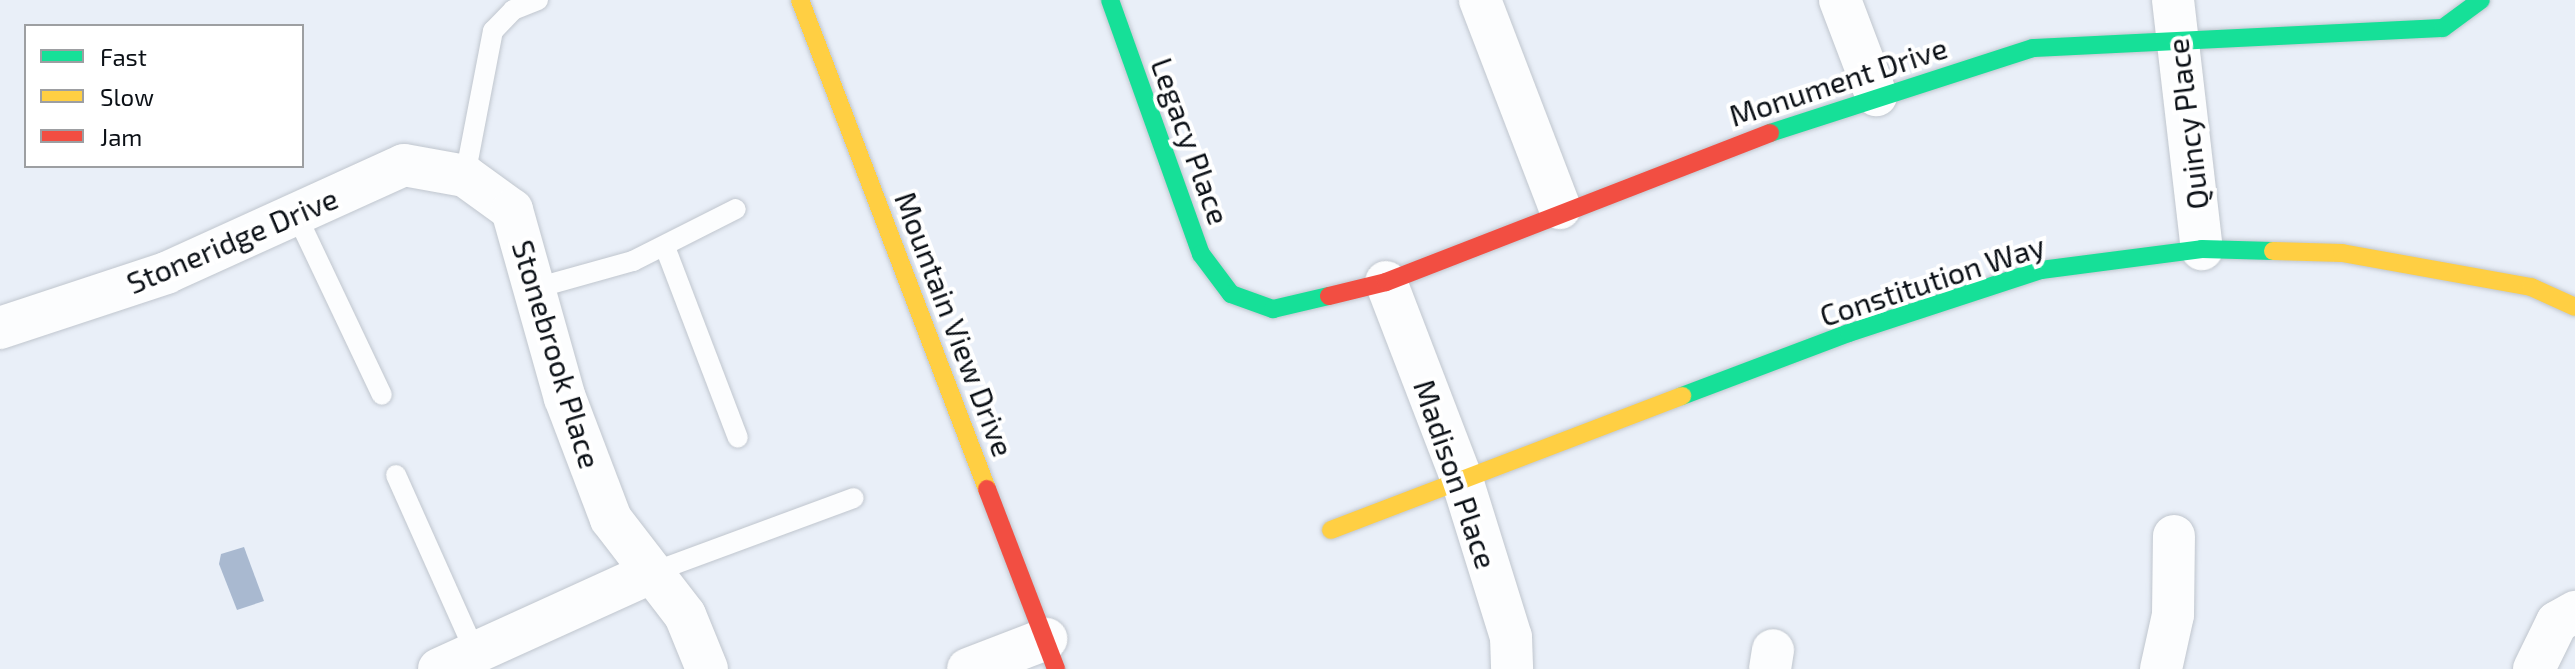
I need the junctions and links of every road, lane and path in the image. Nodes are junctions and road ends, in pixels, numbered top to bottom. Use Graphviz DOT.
graph roads {
  1 [pos="538,0"];
  2 [pos="800,0"];
  3 [pos="1110,0"];
  4 [pos="1480,0"];
  5 [pos="1840,0"];
  6 [pos="2481,0"];
  7 [pos="2175,20"];
  8 [pos="1876,95"];
  9 [pos="465,176"];
  10 [pos="1560,208"];
  11 [pos="736,209"];
  12 [pos="296,214"];
  13 [pos="665,247"];
  14 [pos="2202,249"];
  15 [pos="1386,282"];
  16 [pos="536,288"];
  17 [pos="1231,294"];
  18 [pos="2575,307"];
  19 [pos="0,328"];
  20 [pos="382,395"];
  21 [pos="738,438"];
  22 [pos="396,475"];
  23 [pos="1463,483"];
  24 [pos="854,498"];
  25 [pos="1331,530"];
  26 [pos="2174,536"];
  27 [pos="651,573"];
  28 [pos="2575,612"];
  29 [pos="1051,654"];
  30 [pos="458,662"];
  31 [pos="707,669"];
  32 [pos="968,669"];
  33 [pos="1512,669"];
  34 [pos="2161,669"];
  35 [pos="2534,669"];
  1 -- 9 [label="lane"];
  2 -- 29 [label="street, Mountain View Drive"];
  3 -- 17 [label="street, Legacy Place"];
  4 -- 10 [label="street"];
  5 -- 8 [label="street"];
  6 -- 7 [label="street, Monument Drive"];
  7 -- 8 [label="street, Monument Drive"];
  7 -- 14 [label="street, Quincy Place"];
  8 -- 10 [label="street, Monument Drive"];
  9 -- 12 [label="street, Stoneridge Drive"];
  9 -- 16 [label="street, Stonebrook Place"];
  10 -- 15 [label="street, Monument Drive"];
  11 -- 13 [label="lane"];
  12 -- 19 [label="street, Stoneridge Drive"];
  12 -- 20 [label="lane"];
  13 -- 16 [label="lane"];
  13 -- 21 [label="lane"];
  14 -- 18 [label="street, Constitution Way"];
  14 -- 23 [label="street, Constitution Way"];
  15 -- 17 [label="street, Monument Drive"];
  15 -- 23 [label="street, Madison Place"];
  16 -- 27 [label="street, Stonebrook Place"];
  22 -- 30 [label="lane"];
  23 -- 25 [label="street, Constitution Way"];
  23 -- 33 [label="street, Madison Place"];
  24 -- 27 [label="lane"];
  26 -- 34 [label="street"];
  27 -- 30 [label="street"];
  27 -- 31 [label="street, Stonebrook Place"];
  28 -- 35 [label="street"];
  29 -- 32 [label="street"];
}
